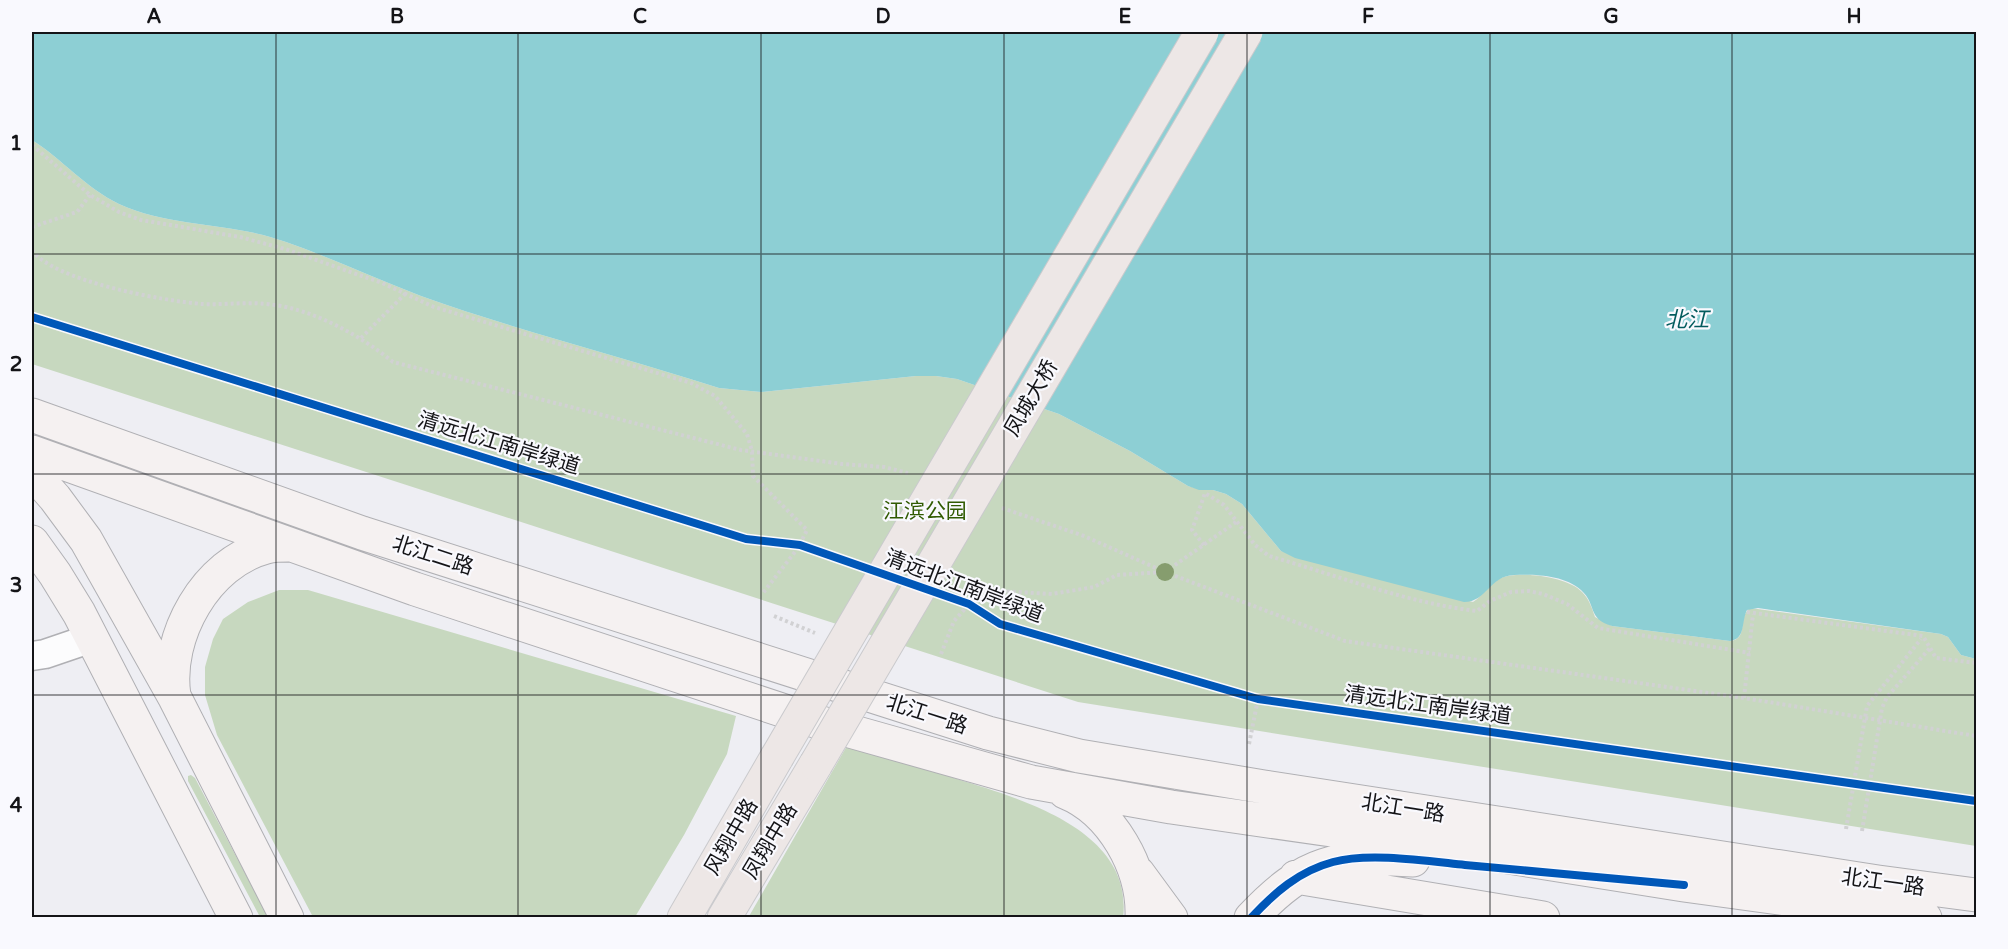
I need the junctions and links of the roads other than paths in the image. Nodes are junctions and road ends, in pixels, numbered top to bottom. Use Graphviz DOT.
graph roads {
  1 [pos="1202,32"];
  2 [pos="1246,32"];
  3 [pos="32,415"];
  4 [pos="32,452"];
  5 [pos="32,472"];
  6 [pos="32,542"];
  7 [pos="289,545"];
  8 [pos="92,638"];
  9 [pos="32,656"];
  10 [pos="837,685"];
  11 [pos="175,698"];
  12 [pos="818,722"];
  13 [pos="777,757"];
  14 [pos="816,764"];
  15 [pos="1032,782"];
  16 [pos="1135,869"];
  17 [pos="1296,878"];
  18 [pos="1684,885"];
  19 [pos="1977,895"];
  20 [pos="236,918"];
  21 [pos="287,918"];
  22 [pos="684,918"];
  23 [pos="724,918"];
  24 [pos="1142,918"];
  25 [pos="1171,918"];
  26 [pos="1251,918"];
  27 [pos="1543,918"];
  28 [pos="1925,918"];
  1 -- 13 [label="main road, 凤城大桥, bridge"];
  2 -- 14 [label="main road, 凤城大桥, bridge"];
  3 -- 10 [label="main road, 北江二路"];
  4 -- 7 [label="main road, 北江二路"];
  5 -- 11 [label="main road"];
  6 -- 8 [label="main road"];
  7 -- 11 [label="main road"];
  7 -- 12 [label="main road, 北江二路"];
  8 -- 9 [label="street"];
  8 -- 20 [label="main road"];
  10 -- 19 [label="main road, 北江一路"];
  11 -- 21 [label="main road"];
  12 -- 15 [label="main road, 北江一路"];
  13 -- 22 [label="main road, 风翔中路"];
  14 -- 23 [label="main road, 凤翔中路"];
  15 -- 16 [label="main road"];
  15 -- 18 [label="main road, 北江一路"];
  16 -- 24 [label="main road"];
  16 -- 25 [label="main road"];
  17 -- 18 [label="main road"];
  17 -- 26 [label="main road"];
  17 -- 27 [label="main road"];
  18 -- 28 [label="main road, 北江一路"];
}
